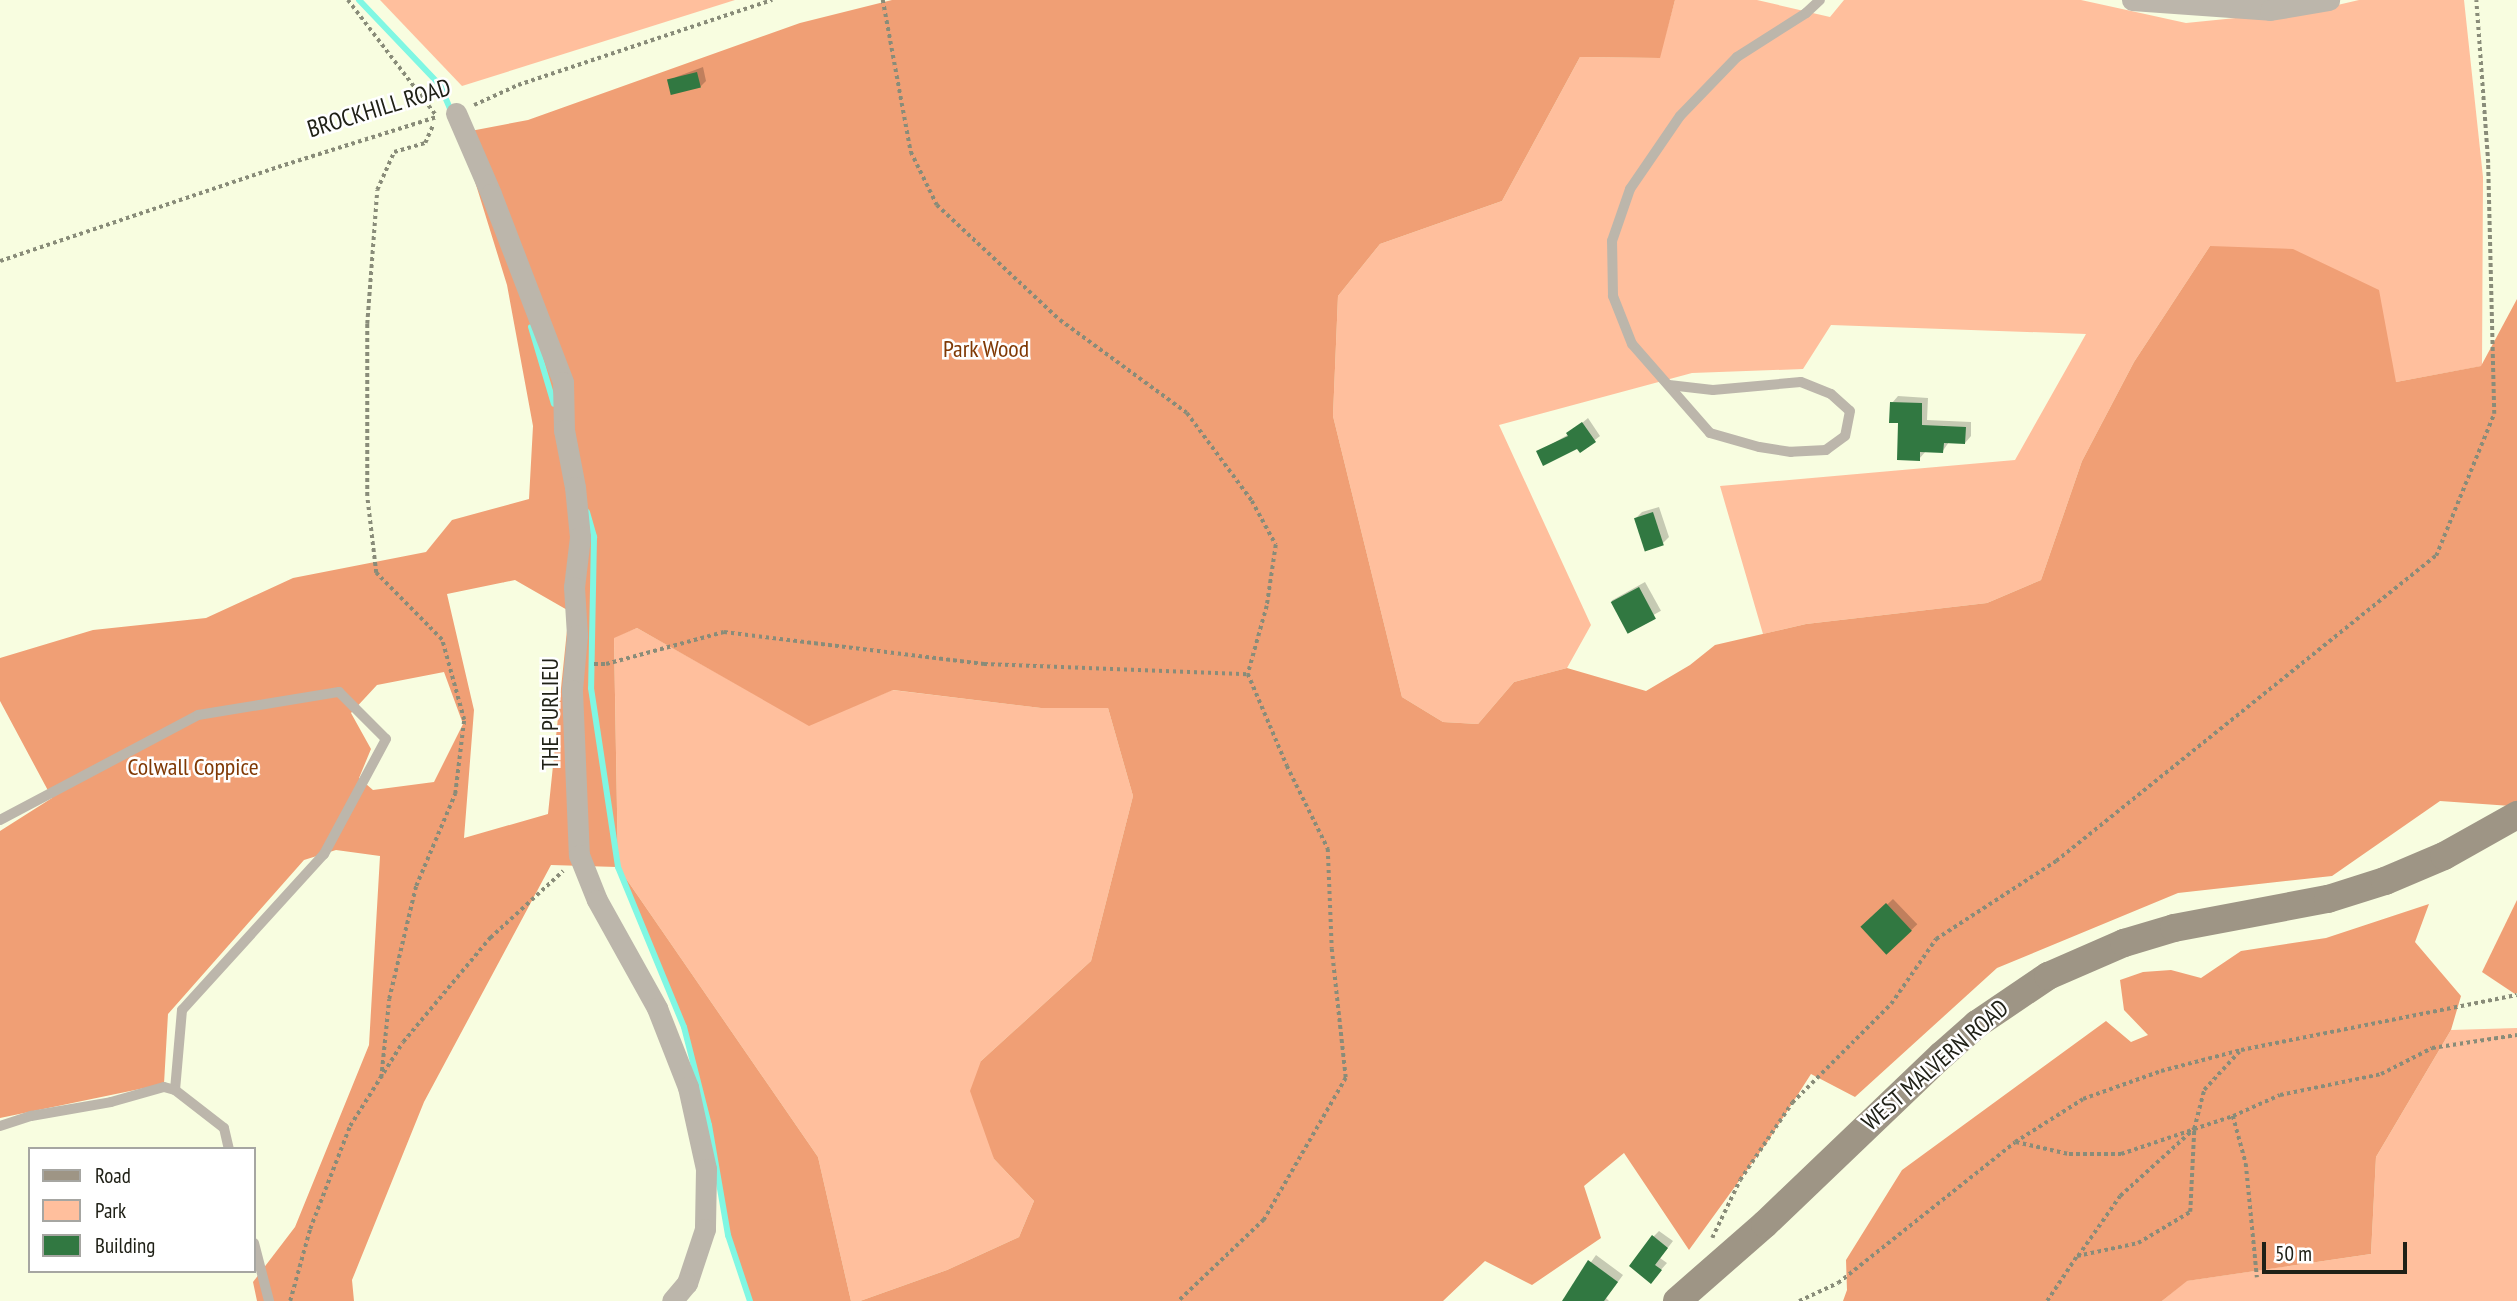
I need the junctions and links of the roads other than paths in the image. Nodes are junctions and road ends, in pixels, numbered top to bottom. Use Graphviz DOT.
graph roads {
  1 [pos="1820,0"];
  2 [pos="2132,0"];
  3 [pos="2329,0"];
  4 [pos="447,115"];
  5 [pos="1669,385"];
  6 [pos="2517,815"];
  7 [pos="0,820"];
  8 [pos="175,1090"];
  9 [pos="0,1126"];
  10 [pos="229,1147"];
  11 [pos="256,1251"];
  12 [pos="269,1301"];
  13 [pos="672,1301"];
  14 [pos="1677,1301"];
  1 -- 5 [label="lane"];
  2 -- 3 [label="street"];
  4 -- 13 [label="street, THE PURLIEU"];
  5 -- 5 [label="lane"];
  6 -- 14 [label="main road, WEST MALVERN ROAD"];
  7 -- 8 [label="lane"];
  8 -- 9 [label="lane"];
  8 -- 10 [label="lane"];
  11 -- 12 [label="lane"];
}
